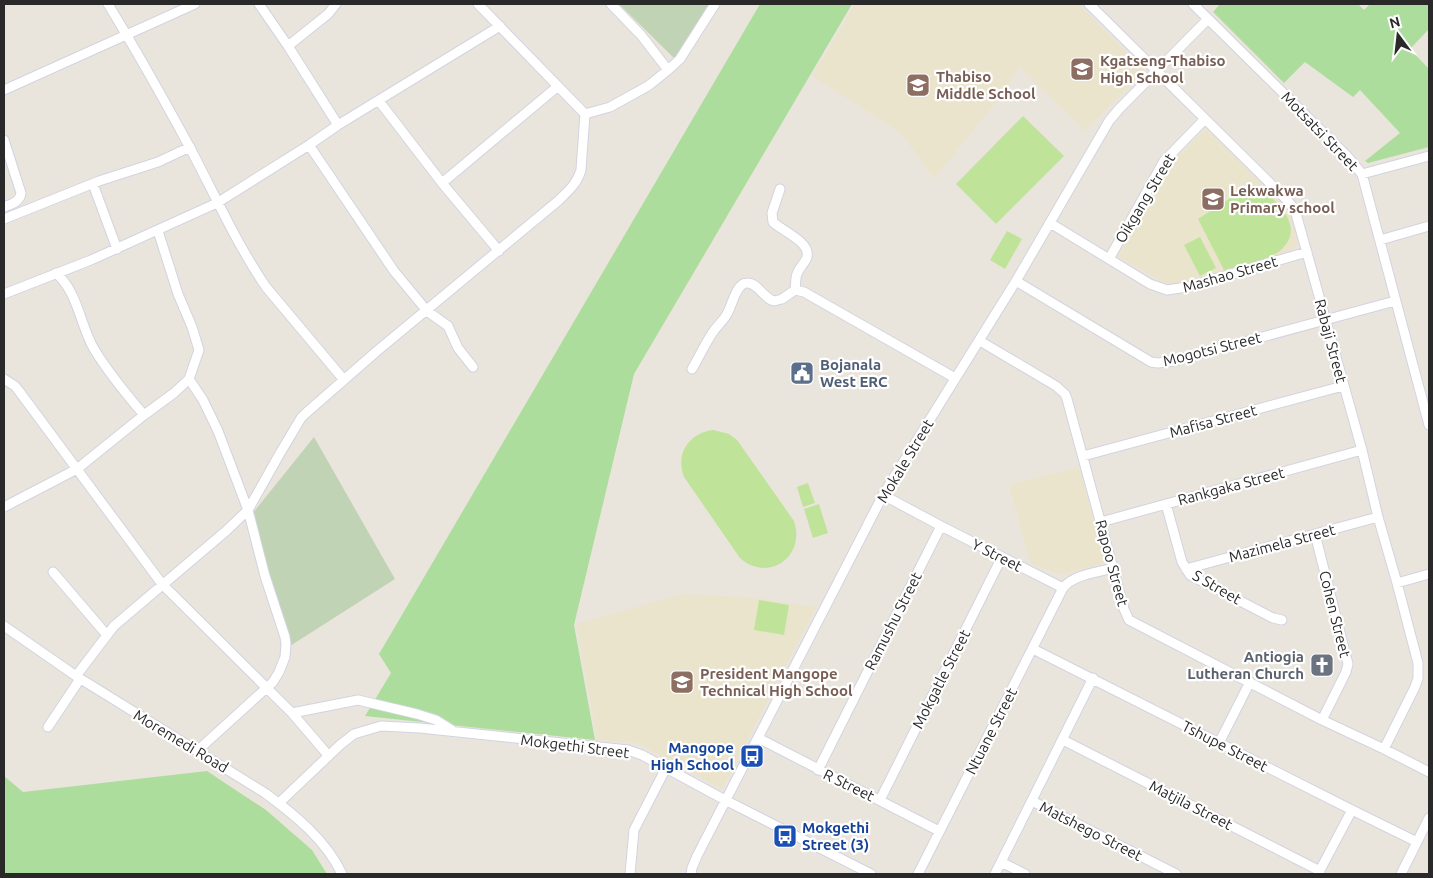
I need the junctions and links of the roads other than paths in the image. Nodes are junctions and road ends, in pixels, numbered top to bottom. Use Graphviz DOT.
graph roads {
  1 [pos="108,4"];
  2 [pos="195,4"];
  3 [pos="259,4"];
  4 [pos="336,4"];
  5 [pos="478,4"];
  6 [pos="611,4"];
  7 [pos="715,4"];
  8 [pos="1089,4"];
  9 [pos="1192,4"];
  10 [pos="1208,19"];
  11 [pos="500,26"];
  12 [pos="127,35"];
  13 [pos="288,46"];
  14 [pos="668,70"];
  15 [pos="1157,71"];
  16 [pos="557,87"];
  17 [pos="4,90"];
  18 [pos="379,101"];
  19 [pos="585,114"];
  20 [pos="1205,119"];
  21 [pos="338,125"];
  22 [pos="4,140"];
  23 [pos="309,145"];
  24 [pos="190,147"];
  25 [pos="1429,156"];
  26 [pos="1362,174"];
  27 [pos="442,183"];
  28 [pos="93,184"];
  29 [pos="780,189"];
  30 [pos="218,203"];
  31 [pos="4,207"];
  32 [pos="4,219"];
  33 [pos="1050,223"];
  34 [pos="1429,226"];
  35 [pos="158,231"];
  36 [pos="1380,240"];
  37 [pos="117,248"];
  38 [pos="499,251"];
  39 [pos="1307,252"];
  40 [pos="1109,258"];
  41 [pos="56,273"];
  42 [pos="1016,281"];
  43 [pos="795,290"];
  44 [pos="4,294"];
  45 [pos="1395,301"];
  46 [pos="427,311"];
  47 [pos="1326,320"];
  48 [pos="980,341"];
  49 [pos="474,366"];
  50 [pos="692,369"];
  51 [pos="956,378"];
  52 [pos="4,379"];
  53 [pos="189,379"];
  54 [pos="344,380"];
  55 [pos="1343,386"];
  56 [pos="144,415"];
  57 [pos="1429,425"];
  58 [pos="1362,450"];
  59 [pos="1083,456"];
  60 [pos="77,469"];
  61 [pos="882,495"];
  62 [pos="1166,504"];
  63 [pos="4,507"];
  64 [pos="248,510"];
  65 [pos="1378,517"];
  66 [pos="1101,522"];
  67 [pos="941,526"];
  68 [pos="1314,534"];
  69 [pos="1002,557"];
  70 [pos="1113,568"];
  71 [pos="1186,569"];
  72 [pos="53,572"];
  73 [pos="1429,574"];
  74 [pos="1398,582"];
  75 [pos="162,584"];
  76 [pos="1063,588"];
  77 [pos="1282,620"];
  78 [pos="4,626"];
  79 [pos="106,634"];
  80 [pos="1033,649"];
  81 [pos="78,678"];
  82 [pos="1093,678"];
  83 [pos="1250,682"];
  84 [pos="266,689"];
  85 [pos="292,713"];
  86 [pos="1322,720"];
  87 [pos="48,727"];
  88 [pos="456,732"];
  89 [pos="758,738"];
  90 [pos="1063,740"];
  91 [pos="1219,743"];
  92 [pos="1384,749"];
  93 [pos="197,751"];
  94 [pos="328,756"];
  95 [pos="666,768"];
  96 [pos="818,770"];
  97 [pos="1429,772"];
  98 [pos="880,800"];
  99 [pos="726,801"];
  100 [pos="1032,801"];
  101 [pos="279,803"];
  102 [pos="1352,810"];
  103 [pos="1429,818"];
  104 [pos="940,831"];
  105 [pos="1417,842"];
  106 [pos="1001,862"];
  107 [pos="1319,872"];
  108 [pos="342,874"];
  109 [pos="630,874"];
  110 [pos="691,874"];
  111 [pos="871,874"];
  112 [pos="918,874"];
  113 [pos="994,874"];
  114 [pos="1025,874"];
  115 [pos="1176,874"];
  116 [pos="1401,874"];
  1 -- 12 [label="street"];
  2 -- 12 [label="street"];
  3 -- 13 [label="street"];
  4 -- 13 [label="street"];
  5 -- 11 [label="street"];
  6 -- 14 [label="street"];
  7 -- 14 [label="street"];
  8 -- 15 [label="street, Rabaji Street"];
  9 -- 10 [label="street, Motsatsi Street"];
  10 -- 15 [label="street"];
  10 -- 26 [label="street, Motsatsi Street"];
  11 -- 16 [label="street"];
  11 -- 18 [label="street"];
  12 -- 17 [label="street"];
  12 -- 24 [label="street"];
  13 -- 21 [label="street"];
  14 -- 19 [label="street"];
  15 -- 20 [label="street, Rabaji Street"];
  15 -- 33 [label="street, Mokale Street"];
  16 -- 19 [label="street"];
  16 -- 27 [label="street"];
  18 -- 21 [label="street"];
  18 -- 27 [label="street"];
  19 -- 38 [label="street"];
  20 -- 39 [label="street, Rabaji Street"];
  20 -- 40 [label="street, Oikgang Street"];
  21 -- 23 [label="street"];
  22 -- 31 [label="street"];
  23 -- 30 [label="street"];
  23 -- 46 [label="street"];
  24 -- 28 [label="street"];
  24 -- 30 [label="street"];
  25 -- 26 [label="street"];
  26 -- 36 [label="street, Motsatsi Street"];
  27 -- 38 [label="street"];
  28 -- 32 [label="street"];
  28 -- 37 [label="street"];
  29 -- 43 [label="street"];
  30 -- 35 [label="street"];
  30 -- 54 [label="street"];
  33 -- 40 [label="street, Mashao Street"];
  33 -- 42 [label="street, Mokale Street"];
  34 -- 36 [label="street"];
  35 -- 37 [label="street"];
  35 -- 53 [label="street"];
  36 -- 45 [label="street, Motsatsi Street"];
  37 -- 41 [label="street"];
  38 -- 46 [label="street"];
  39 -- 40 [label="street, Mashao Street"];
  39 -- 47 [label="street, Rabaji Street"];
  41 -- 44 [label="street"];
  41 -- 56 [label="street"];
  42 -- 47 [label="street, Mogotsi Street"];
  42 -- 48 [label="street, Mokale Street"];
  43 -- 50 [label="street"];
  43 -- 51 [label="street"];
  45 -- 47 [label="street, Mogotsi Street"];
  45 -- 57 [label="street, Motsatsi Street"];
  46 -- 49 [label="street"];
  46 -- 54 [label="street"];
  47 -- 55 [label="street, Rabaji Street"];
  48 -- 51 [label="street, Mokale Street"];
  48 -- 59 [label="street, Rapoo Street"];
  51 -- 61 [label="street, Mokale Street"];
  52 -- 60 [label="street"];
  53 -- 56 [label="street"];
  53 -- 64 [label="street"];
  54 -- 64 [label="street"];
  55 -- 58 [label="street, Rabaji Street"];
  55 -- 59 [label="street, Mafisa Street"];
  56 -- 60 [label="street"];
  58 -- 62 [label="street, Rankgaka Street"];
  58 -- 65 [label="street, Rabaji Street"];
  59 -- 66 [label="street, Rapoo Street"];
  60 -- 63 [label="street"];
  60 -- 75 [label="street"];
  61 -- 67 [label="street, Y Street"];
  61 -- 89 [label="street, Mokale Street"];
  62 -- 66 [label="street, Rankgaka Street"];
  62 -- 71 [label="street, S Street"];
  64 -- 75 [label="street"];
  64 -- 84 [label="street"];
  65 -- 68 [label="street, Mazimela Street"];
  65 -- 74 [label="street, Rabaji Street"];
  66 -- 70 [label="street, Rapoo Street"];
  67 -- 69 [label="street, Y Street"];
  67 -- 96 [label="street, Ramushu Street"];
  68 -- 71 [label="street, Mazimela Street"];
  68 -- 86 [label="street, Cohen Street"];
  69 -- 76 [label="street, Y Street"];
  69 -- 98 [label="street, Mokgatle Street"];
  70 -- 76 [label="street"];
  70 -- 83 [label="street, Rapoo Street"];
  71 -- 77 [label="street, S Street"];
  72 -- 79 [label="street"];
  73 -- 74 [label="street"];
  74 -- 92 [label="street, Rabaji Street"];
  75 -- 79 [label="street"];
  75 -- 84 [label="street"];
  76 -- 80 [label="street, Ntuane Street"];
  78 -- 81 [label="street, Moremedi Road"];
  79 -- 81 [label="street"];
  80 -- 82 [label="street, Tshupe Street"];
  80 -- 104 [label="street, Ntuane Street"];
  81 -- 87 [label="street"];
  81 -- 93 [label="street, Moremedi Road"];
  82 -- 90 [label="street"];
  82 -- 91 [label="street, Tshupe Street"];
  83 -- 86 [label="street, Rapoo Street"];
  83 -- 91 [label="street"];
  84 -- 85 [label="street"];
  84 -- 93 [label="street"];
  85 -- 88 [label="street"];
  85 -- 94 [label="street"];
  86 -- 92 [label="street, Rapoo Street"];
  88 -- 94 [label="street, Mokgethi Street"];
  88 -- 95 [label="street, Mokgethi Street"];
  89 -- 96 [label="street, R Street"];
  89 -- 99 [label="street, Mokale Street"];
  90 -- 100 [label="street"];
  90 -- 107 [label="street, Matjila Street"];
  91 -- 102 [label="street, Tshupe Street"];
  92 -- 97 [label="street, Rapoo Street"];
  93 -- 101 [label="street, Moremedi Road"];
  94 -- 101 [label="street, Mokgethi Street"];
  95 -- 99 [label="street, Mokgethi Street"];
  95 -- 109 [label="street"];
  96 -- 98 [label="street, R Street"];
  98 -- 104 [label="street, R Street"];
  99 -- 110 [label="street, Mokale Street"];
  99 -- 111 [label="street, Mokgethi Street"];
  100 -- 106 [label="street"];
  100 -- 115 [label="street, Matshego Street"];
  101 -- 108 [label="street, Moremedi Road"];
  102 -- 105 [label="street, Tshupe Street"];
  102 -- 107 [label="street"];
  103 -- 105 [label="street"];
  104 -- 112 [label="street, Ntuane Street"];
  105 -- 116 [label="street"];
  106 -- 113 [label="street"];
  106 -- 114 [label="street"];
}
